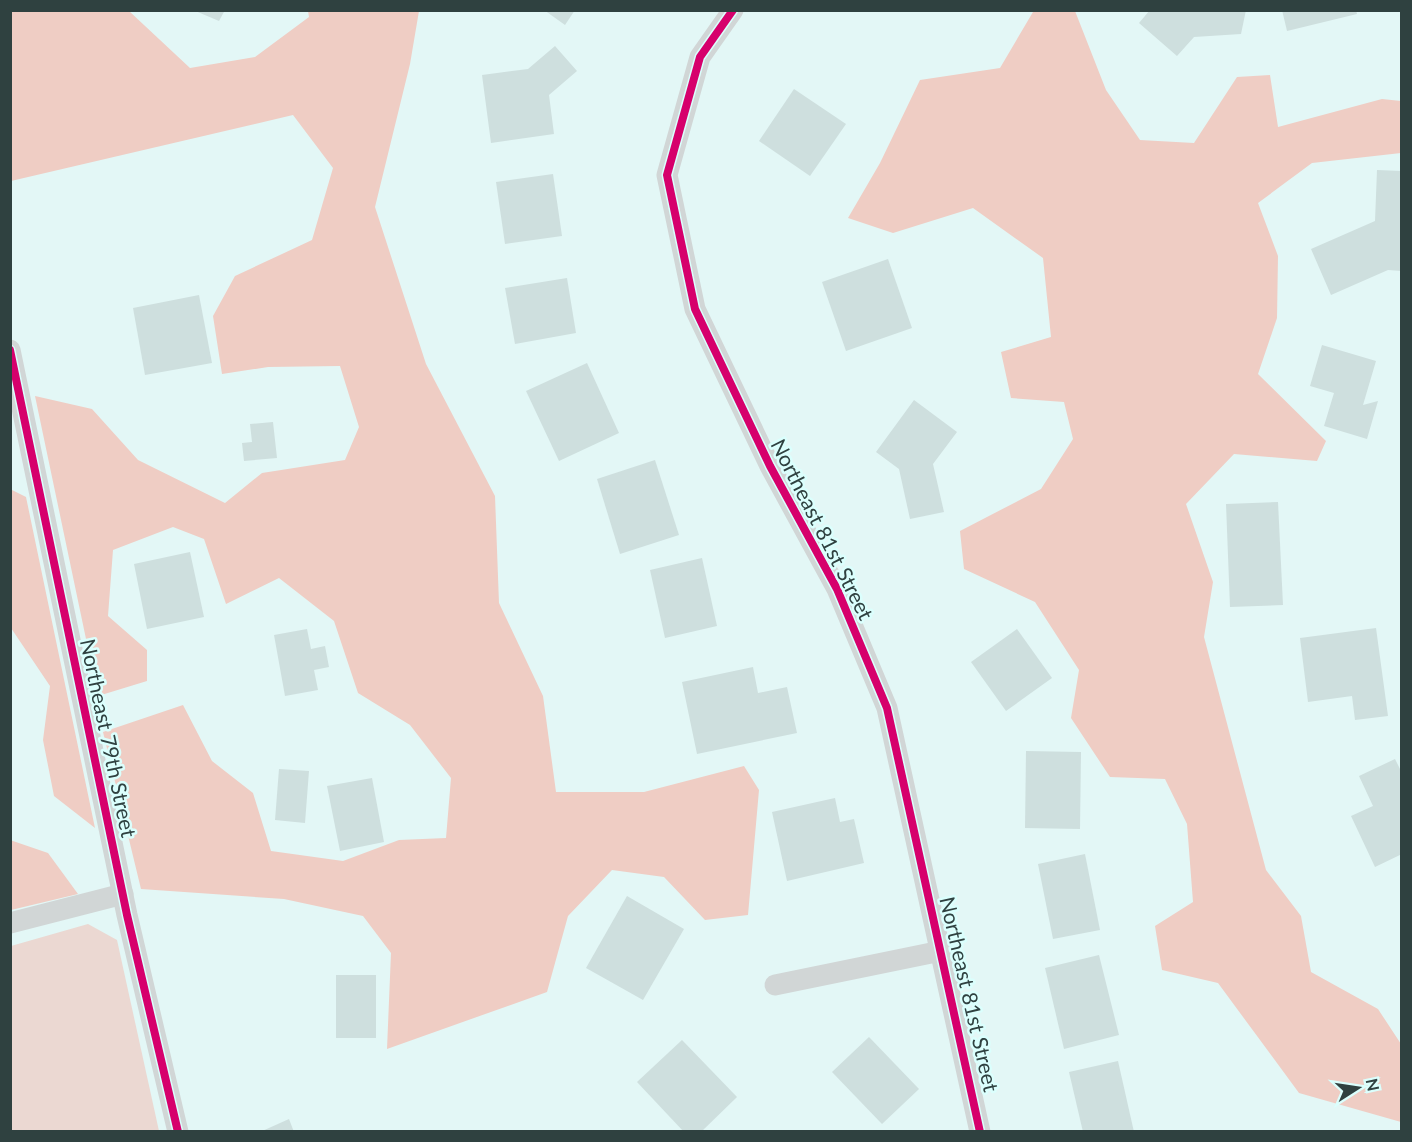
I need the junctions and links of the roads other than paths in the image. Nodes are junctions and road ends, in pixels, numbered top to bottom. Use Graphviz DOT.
graph roads {
  1 [pos="733,10"];
  2 [pos="10,350"];
  3 [pos="123,894"];
  4 [pos="10,923"];
  5 [pos="942,951"];
  6 [pos="775,985"];
  7 [pos="178,1131"];
  8 [pos="981,1131"];
  1 -- 5 [label="street, Northeast 81st Street"];
  2 -- 3 [label="street, Northeast 79th Street"];
  3 -- 4 [label="street"];
  3 -- 7 [label="street, Northeast 79th Street"];
  5 -- 6 [label="street"];
  5 -- 8 [label="street, Northeast 81st Street"];
}
